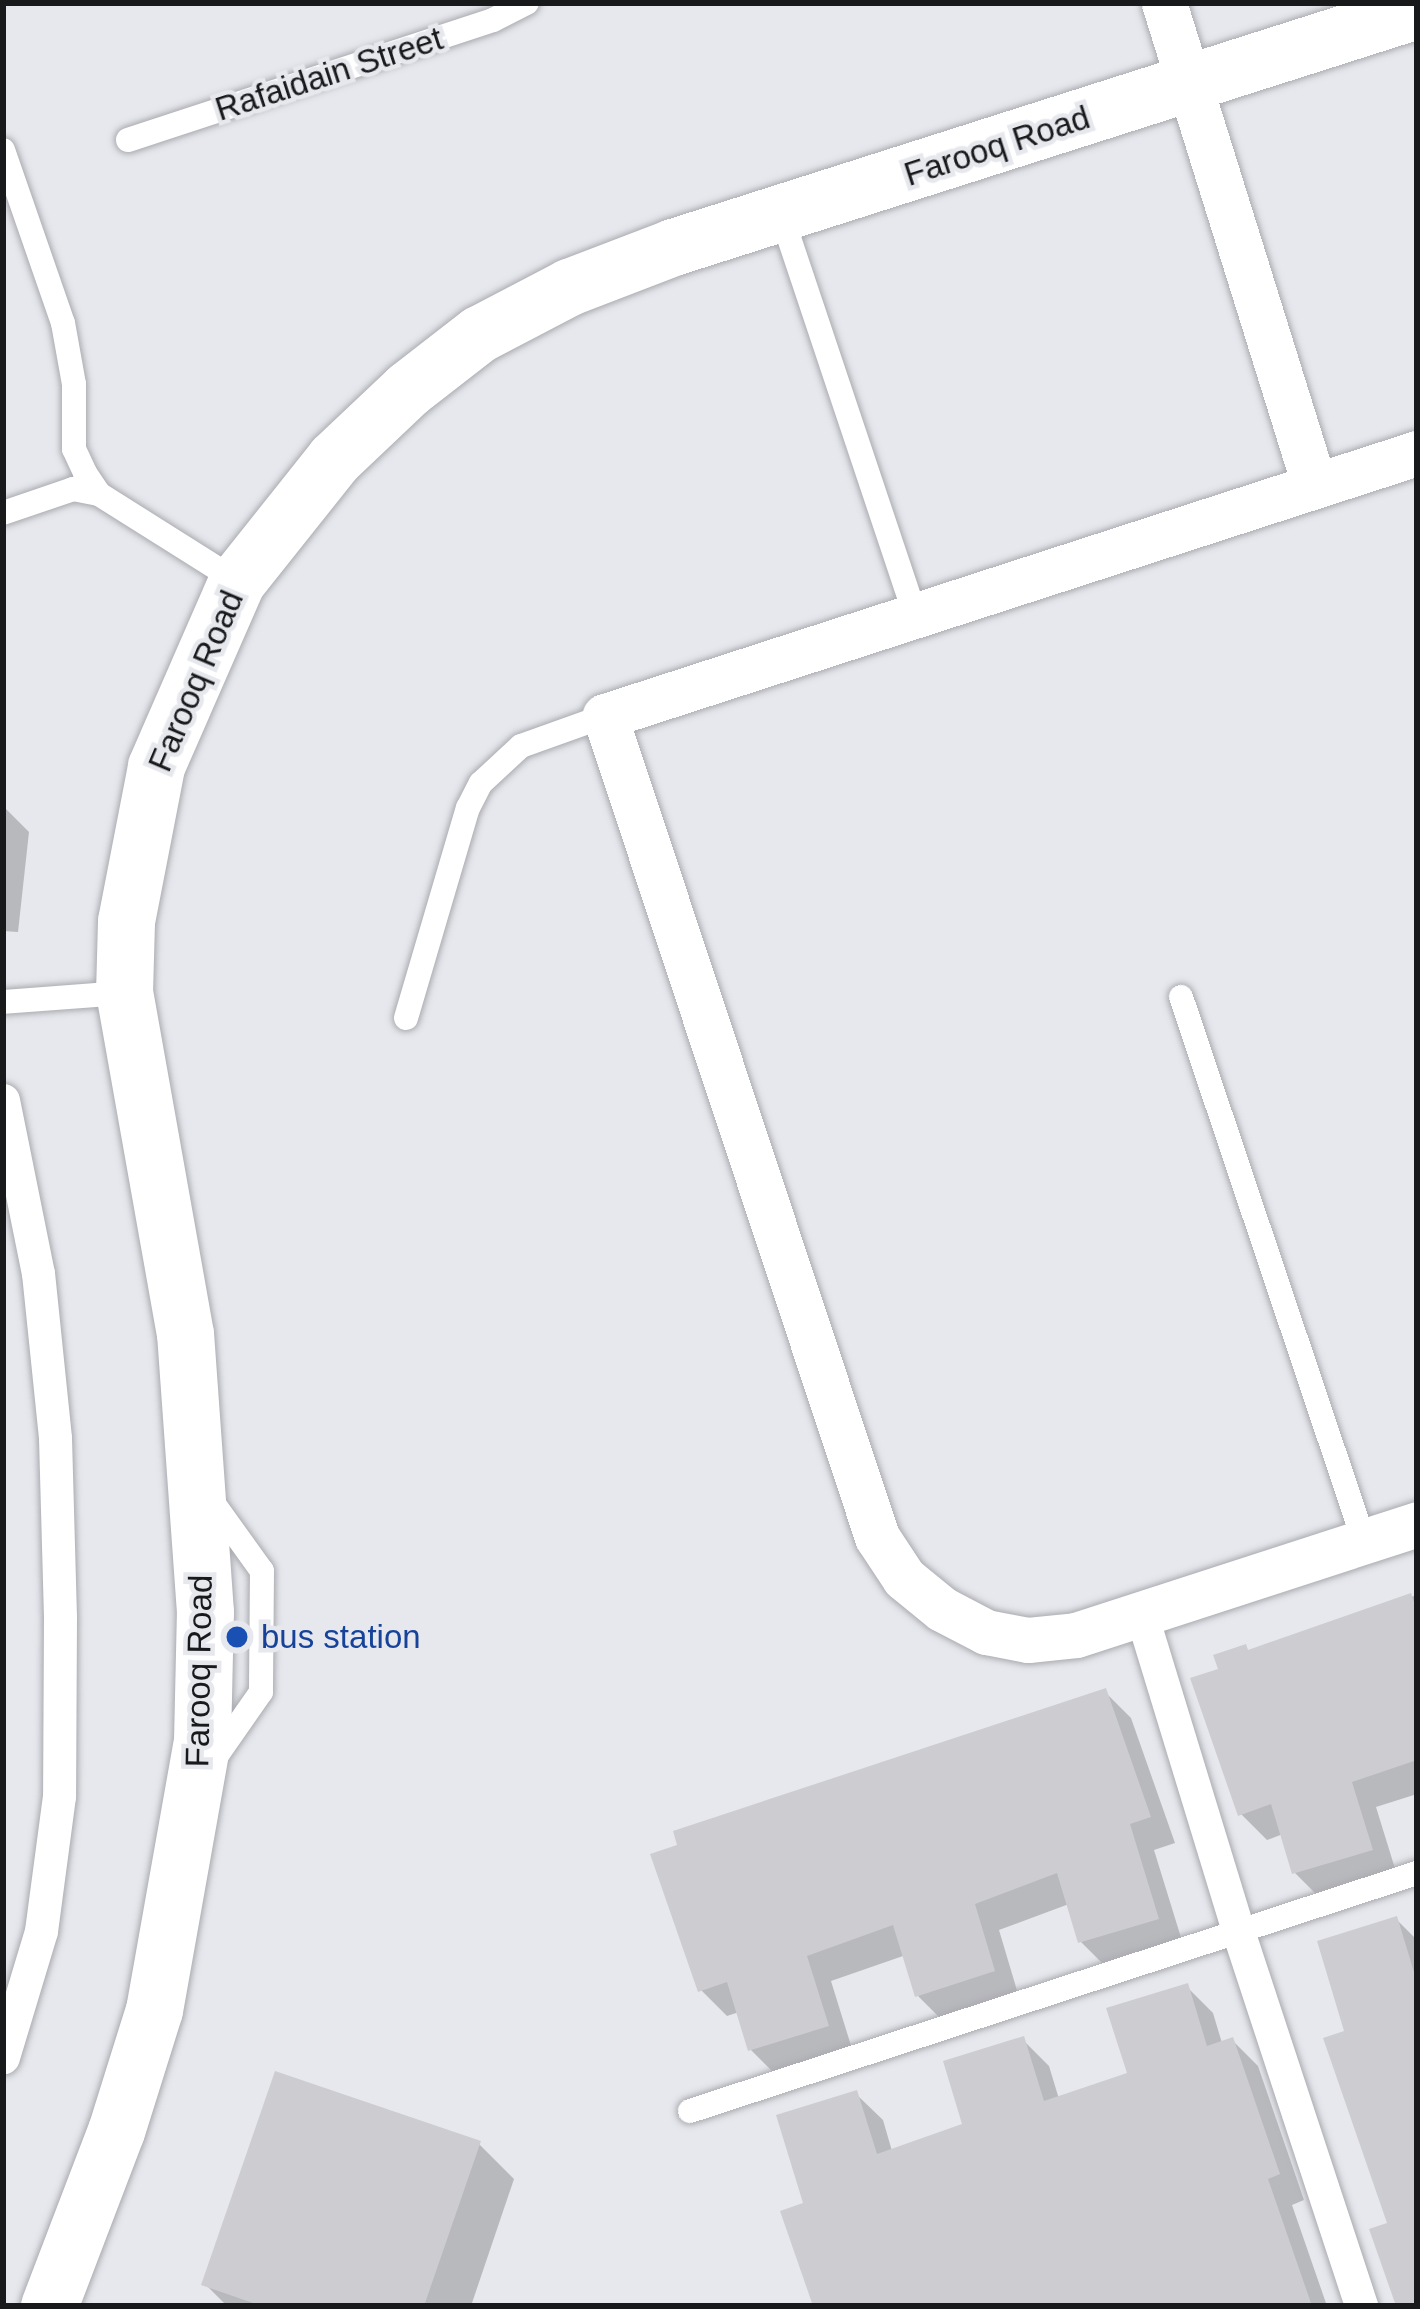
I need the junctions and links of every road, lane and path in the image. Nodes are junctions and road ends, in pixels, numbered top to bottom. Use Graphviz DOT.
graph roads {
  1 [pos="526,3"];
  2 [pos="1164,3"];
  3 [pos="1417,10"];
  4 [pos="1190,85"];
  5 [pos="128,140"];
  6 [pos="3,150"];
  7 [pos="781,214"];
  8 [pos="1417,454"];
  9 [pos="1314,484"];
  10 [pos="99,494"];
  11 [pos="3,513"];
  12 [pos="237,581"];
  13 [pos="914,612"];
  14 [pos="604,716"];
  15 [pos="124,994"];
  16 [pos="1181,997"];
  17 [pos="3,1002"];
  18 [pos="406,1018"];
  19 [pos="3,1100"];
  20 [pos="1417,1524"];
  21 [pos="1364,1541"];
  22 [pos="1142,1613"];
  23 [pos="1417,1873"];
  24 [pos="1238,1931"];
  25 [pos="3,2057"];
  26 [pos="690,2111"];
  27 [pos="49,2306"];
  28 [pos="1361,2306"];
  1 -- 5 [label="lane, Rafaidain Street"];
  2 -- 4 [label="street"];
  3 -- 4 [label="street, Farooq Road"];
  4 -- 7 [label="street, Farooq Road"];
  4 -- 9 [label="street"];
  6 -- 10 [label="lane"];
  7 -- 12 [label="street, Farooq Road"];
  7 -- 13 [label="lane"];
  8 -- 9 [label="street"];
  9 -- 13 [label="street"];
  10 -- 11 [label="lane"];
  10 -- 12 [label="lane"];
  12 -- 15 [label="street, Farooq Road"];
  13 -- 14 [label="street"];
  14 -- 18 [label="lane"];
  14 -- 22 [label="street"];
  15 -- 17 [label="lane"];
  15 -- 27 [label="street, Farooq Road"];
  16 -- 21 [label="lane"];
  19 -- 25 [label="street"];
  20 -- 21 [label="street"];
  21 -- 22 [label="street"];
  22 -- 24 [label="street"];
  23 -- 24 [label="lane"];
  24 -- 26 [label="lane"];
  24 -- 28 [label="street"];
}
